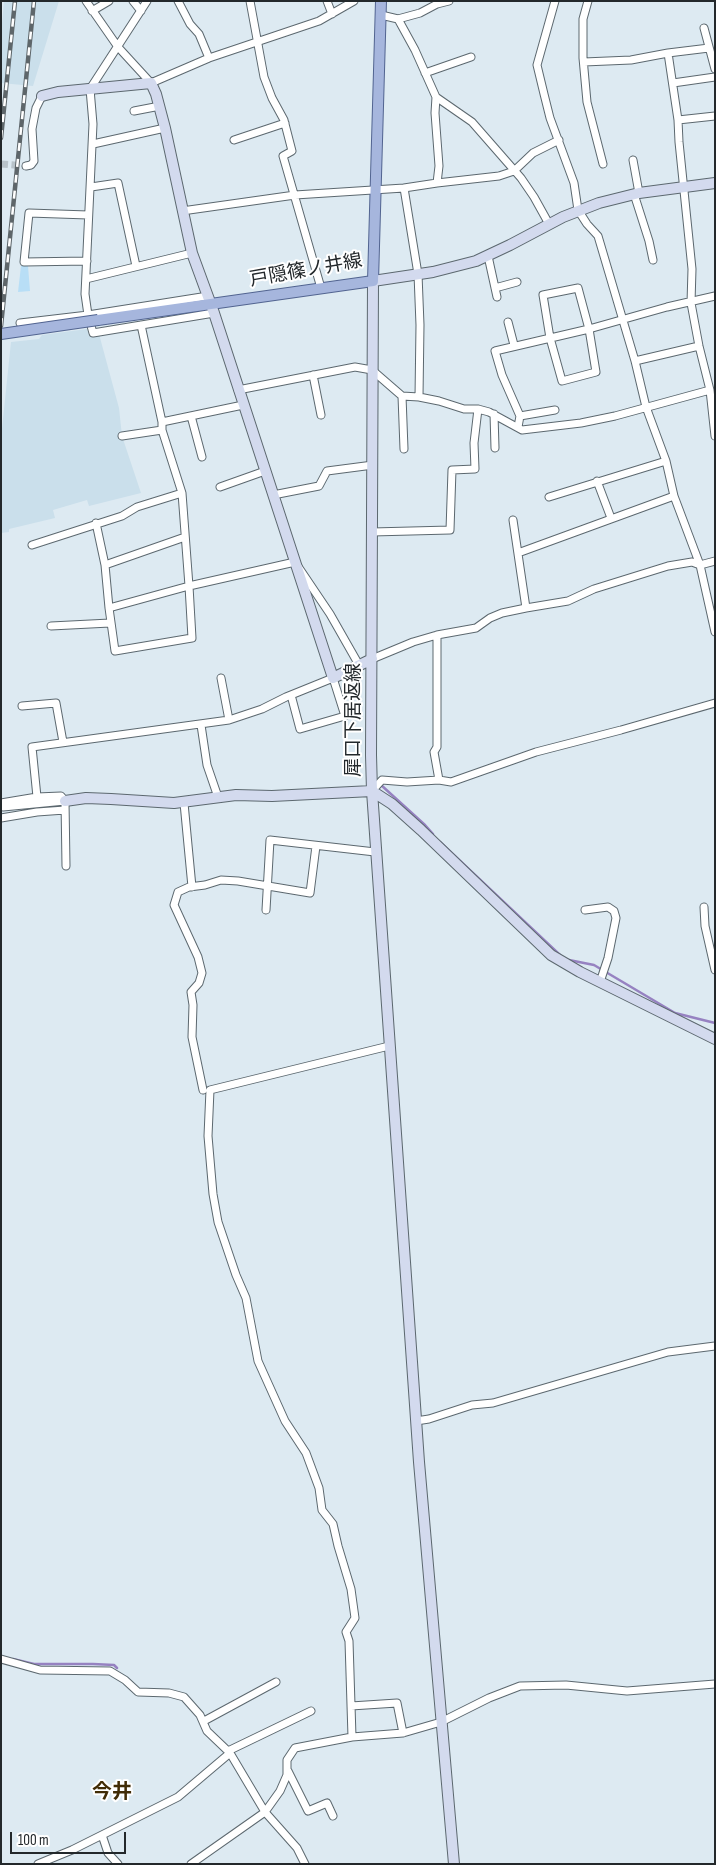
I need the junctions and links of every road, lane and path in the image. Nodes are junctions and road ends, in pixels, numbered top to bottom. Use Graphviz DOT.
graph roads {
  1 [pos="86,1"];
  2 [pos="109,1"];
  3 [pos="133,1"];
  4 [pos="147,1"];
  5 [pos="178,1"];
  6 [pos="250,1"];
  7 [pos="327,1"];
  8 [pos="354,1"];
  9 [pos="381,1"];
  10 [pos="449,1"];
  11 [pos="555,1"];
  12 [pos="588,1"];
  13 [pos="92,11"];
  14 [pos="141,11"];
  15 [pos="332,14"];
  16 [pos="381,15"];
  17 [pos="398,19"];
  18 [pos="704,28"];
  19 [pos="258,42"];
  20 [pos="118,47"];
  21 [pos="709,48"];
  22 [pos="668,53"];
  23 [pos="471,57"];
  24 [pos="209,58"];
  25 [pos="584,62"];
  26 [pos="715,69"];
  27 [pos="425,73"];
  28 [pos="715,77"];
  29 [pos="151,83"];
  30 [pos="673,83"];
  31 [pos="90,90"];
  32 [pos="42,96"];
  33 [pos="436,97"];
  34 [pos="160,106"];
  35 [pos="134,111"];
  36 [pos="715,116"];
  37 [pos="678,120"];
  38 [pos="285,123"];
  39 [pos="166,128"];
  40 [pos="234,140"];
  41 [pos="559,140"];
  42 [pos="93,144"];
  43 [pos="632,160"];
  44 [pos="603,164"];
  45 [pos="26,166"];
  46 [pos="514,170"];
  47 [pos="436,183"];
  48 [pos="715,183"];
  49 [pos="91,187"];
  50 [pos="684,187"];
  51 [pos="404,188"];
  52 [pos="376,190"];
  53 [pos="295,194"];
  54 [pos="636,194"];
  55 [pos="578,210"];
  56 [pos="182,211"];
  57 [pos="88,216"];
  58 [pos="549,224"];
  59 [pos="192,253"];
  60 [pos="488,256"];
  61 [pos="653,260"];
  62 [pos="87,261"];
  63 [pos="136,266"];
  64 [pos="418,274"];
  65 [pos="86,279"];
  66 [pos="373,281"];
  67 [pos="517,282"];
  68 [pos="321,288"];
  69 [pos="495,288"];
  70 [pos="715,296"];
  71 [pos="497,297"];
  72 [pos="691,302"];
  73 [pos="211,305"];
  74 [pos="88,314"];
  75 [pos="623,319"];
  76 [pos="508,322"];
  77 [pos="20,323"];
  78 [pos="141,325"];
  79 [pos="589,329"];
  80 [pos="1,334"];
  81 [pos="550,338"];
  82 [pos="514,345"];
  83 [pos="699,346"];
  84 [pos="635,361"];
  85 [pos="372,370"];
  86 [pos="313,375"];
  87 [pos="238,390"];
  88 [pos="710,390"];
  89 [pos="402,396"];
  90 [pos="419,397"];
  91 [pos="243,405"];
  92 [pos="646,407"];
  93 [pos="478,409"];
  94 [pos="555,410"];
  95 [pos="494,414"];
  96 [pos="321,415"];
  97 [pos="191,416"];
  98 [pos="520,416"];
  99 [pos="162,422"];
  100 [pos="518,427"];
  101 [pos="162,430"];
  102 [pos="122,436"];
  103 [pos="715,436"];
  104 [pos="404,437"];
  105 [pos="413,440"];
  106 [pos="494,448"];
  107 [pos="404,449"];
  108 [pos="202,456"];
  109 [pos="666,460"];
  110 [pos="373,465"];
  111 [pos="265,470"];
  112 [pos="597,481"];
  113 [pos="220,487"];
  114 [pos="182,493"];
  115 [pos="273,495"];
  116 [pos="674,496"];
  117 [pos="549,497"];
  118 [pos="611,518"];
  119 [pos="513,520"];
  120 [pos="96,524"];
  121 [pos="372,532"];
  122 [pos="185,537"];
  123 [pos="32,545"];
  124 [pos="518,553"];
  125 [pos="295,562"];
  126 [pos="715,562"];
  127 [pos="105,565"];
  128 [pos="700,565"];
  129 [pos="189,586"];
  130 [pos="109,608"];
  131 [pos="526,608"];
  132 [pos="110,623"];
  133 [pos="51,626"];
  134 [pos="715,632"];
  135 [pos="437,635"];
  136 [pos="372,659"];
  137 [pos="360,665"];
  138 [pos="221,678"];
  139 [pos="333,678"];
  140 [pos="291,695"];
  141 [pos="715,702"];
  142 [pos="22,706"];
  143 [pos="229,720"];
  144 [pos="201,725"];
  145 [pos="63,742"];
  146 [pos="439,780"];
  147 [pos="372,791"];
  148 [pos="37,797"];
  149 [pos="218,797"];
  150 [pos="1,803"];
  151 [pos="184,803"];
  152 [pos="65,806"];
  153 [pos="1,808"];
  154 [pos="1,818"];
  155 [pos="316,846"];
  156 [pos="375,852"];
  157 [pos="66,866"];
  158 [pos="269,886"];
  159 [pos="192,887"];
  160 [pos="704,907"];
  161 [pos="266,910"];
  162 [pos="585,910"];
  163 [pos="715,970"];
  164 [pos="600,982"];
  165 [pos="715,1039"];
  166 [pos="389,1046"];
  167 [pos="203,1090"];
  168 [pos="715,1346"];
  169 [pos="416,1421"];
  170 [pos="1,1659"];
  171 [pos="276,1682"];
  172 [pos="715,1684"];
  173 [pos="351,1706"];
  174 [pos="311,1711"];
  175 [pos="204,1722"];
  176 [pos="442,1722"];
  177 [pos="403,1734"];
  178 [pos="352,1737"];
  179 [pos="229,1752"];
  180 [pos="288,1770"];
  181 [pos="265,1812"];
  182 [pos="333,1816"];
  183 [pos="102,1835"];
  184 [pos="38,1864"];
  185 [pos="118,1864"];
  186 [pos="191,1864"];
  187 [pos="305,1864"];
  188 [pos="454,1864"];
  1 -- 13 [label="street"];
  2 -- 13 [label="street"];
  3 -- 14 [label="street"];
  4 -- 14 [label="street"];
  5 -- 24 [label="street"];
  6 -- 19 [label="street"];
  7 -- 15 [label="street"];
  8 -- 15 [label="street"];
  9 -- 16 [label="main road, 戸隠篠ノ井線"];
  10 -- 17 [label="street"];
  11 -- 41 [label="street"];
  12 -- 25 [label="street"];
  13 -- 20 [label="street"];
  14 -- 20 [label="street"];
  15 -- 19 [label="street"];
  16 -- 17 [label="street"];
  16 -- 52 [label="main road, 戸隠篠ノ井線"];
  17 -- 27 [label="street"];
  18 -- 21 [label="street"];
  19 -- 24 [label="street"];
  19 -- 38 [label="street"];
  20 -- 29 [label="street"];
  20 -- 31 [label="street"];
  21 -- 22 [label="street"];
  21 -- 26 [label="street"];
  22 -- 25 [label="street"];
  22 -- 30 [label="street"];
  23 -- 27 [label="street"];
  24 -- 29 [label="street"];
  25 -- 44 [label="street"];
  27 -- 33 [label="street"];
  28 -- 30 [label="street"];
  29 -- 31 [label="street"];
  29 -- 34 [label="street"];
  30 -- 37 [label="street"];
  31 -- 32 [label="street"];
  31 -- 42 [label="street"];
  32 -- 45 [label="street"];
  33 -- 46 [label="street"];
  33 -- 47 [label="street"];
  34 -- 35 [label="street"];
  34 -- 39 [label="street"];
  36 -- 37 [label="street"];
  37 -- 50 [label="street"];
  38 -- 40 [label="street"];
  38 -- 53 [label="street"];
  39 -- 42 [label="street"];
  39 -- 56 [label="street"];
  41 -- 46 [label="street"];
  41 -- 55 [label="street"];
  42 -- 49 [label="street"];
  43 -- 54 [label="street"];
  46 -- 47 [label="street"];
  46 -- 58 [label="street"];
  47 -- 51 [label="street"];
  48 -- 50 [label="street"];
  49 -- 57 [label="street"];
  49 -- 63 [label="street"];
  50 -- 54 [label="street"];
  50 -- 72 [label="street"];
  51 -- 52 [label="street"];
  51 -- 64 [label="street"];
  52 -- 53 [label="street"];
  52 -- 66 [label="main road, 戸隠篠ノ井線"];
  53 -- 56 [label="street"];
  53 -- 68 [label="street"];
  54 -- 55 [label="street"];
  54 -- 61 [label="street"];
  55 -- 58 [label="street"];
  55 -- 75 [label="street"];
  56 -- 59 [label="street"];
  57 -- 62 [label="street"];
  57 -- 62 [label="street"];
  58 -- 60 [label="street"];
  59 -- 63 [label="street"];
  59 -- 73 [label="street"];
  60 -- 64 [label="street"];
  60 -- 69 [label="street"];
  62 -- 65 [label="street"];
  63 -- 65 [label="street"];
  64 -- 66 [label="street"];
  64 -- 90 [label="street"];
  65 -- 74 [label="street"];
  66 -- 68 [label="main road, 戸隠篠ノ井線"];
  66 -- 85 [label="street, 犀口下居返線"];
  67 -- 69 [label="street"];
  68 -- 73 [label="main road, 戸隠篠ノ井線"];
  69 -- 71 [label="street"];
  70 -- 72 [label="street"];
  72 -- 75 [label="street"];
  72 -- 83 [label="street"];
  73 -- 74 [label="street"];
  73 -- 78 [label="street"];
  73 -- 80 [label="main road, 戸隠篠ノ井線, bridge"];
  73 -- 87 [label="street"];
  74 -- 77 [label="street"];
  74 -- 78 [label="street"];
  75 -- 79 [label="street"];
  75 -- 84 [label="street"];
  76 -- 82 [label="street"];
  78 -- 99 [label="street"];
  79 -- 81 [label="street"];
  79 -- 81 [label="street"];
  79 -- 81 [label="street"];
  81 -- 82 [label="street"];
  82 -- 98 [label="street"];
  83 -- 84 [label="street"];
  83 -- 88 [label="street"];
  84 -- 92 [label="street"];
  85 -- 86 [label="street"];
  85 -- 89 [label="street"];
  85 -- 110 [label="street, 犀口下居返線"];
  86 -- 87 [label="street"];
  86 -- 96 [label="street"];
  87 -- 91 [label="street"];
  88 -- 92 [label="street"];
  88 -- 103 [label="street"];
  89 -- 90 [label="street"];
  89 -- 104 [label="street"];
  90 -- 93 [label="street"];
  91 -- 97 [label="street"];
  91 -- 111 [label="street"];
  92 -- 100 [label="street"];
  92 -- 109 [label="street"];
  93 -- 95 [label="street"];
  93 -- 121 [label="street"];
  94 -- 98 [label="street"];
  95 -- 100 [label="street"];
  95 -- 106 [label="street"];
  97 -- 99 [label="street"];
  97 -- 108 [label="street"];
  98 -- 100 [label="street"];
  99 -- 101 [label="street"];
  101 -- 102 [label="street"];
  101 -- 114 [label="street"];
  104 -- 105 [label="street"];
  104 -- 107 [label="street"];
  109 -- 112 [label="street"];
  109 -- 116 [label="street"];
  110 -- 115 [label="street"];
  110 -- 121 [label="street, 犀口下居返線"];
  111 -- 113 [label="street"];
  111 -- 115 [label="street"];
  112 -- 117 [label="street"];
  112 -- 118 [label="street"];
  114 -- 120 [label="street"];
  114 -- 122 [label="street"];
  115 -- 125 [label="street"];
  116 -- 118 [label="street"];
  116 -- 128 [label="street"];
  118 -- 124 [label="street"];
  119 -- 124 [label="street"];
  120 -- 123 [label="street"];
  120 -- 127 [label="street"];
  121 -- 136 [label="street, 犀口下居返線"];
  122 -- 127 [label="street"];
  122 -- 129 [label="street"];
  124 -- 131 [label="street"];
  125 -- 129 [label="street"];
  125 -- 137 [label="street"];
  125 -- 139 [label="street"];
  126 -- 128 [label="street"];
  127 -- 130 [label="street"];
  128 -- 131 [label="street"];
  128 -- 134 [label="street"];
  129 -- 130 [label="street"];
  129 -- 132 [label="street"];
  130 -- 132 [label="street"];
  131 -- 135 [label="street"];
  132 -- 133 [label="street"];
  135 -- 136 [label="street"];
  135 -- 146 [label="street"];
  136 -- 137 [label="street"];
  136 -- 147 [label="street, 犀口下居返線"];
  137 -- 139 [label="street"];
  138 -- 143 [label="street"];
  139 -- 140 [label="street"];
  139 -- 140 [label="street"];
  140 -- 143 [label="street"];
  141 -- 146 [label="street"];
  142 -- 145 [label="street"];
  143 -- 144 [label="street"];
  144 -- 145 [label="street"];
  144 -- 149 [label="street"];
  145 -- 148 [label="street"];
  146 -- 147 [label="street"];
  147 -- 149 [label="street"];
  147 -- 156 [label="street"];
  147 -- 164 [label="street, 犀口下居返線"];
  148 -- 150 [label="street"];
  148 -- 152 [label="street"];
  149 -- 151 [label="street"];
  151 -- 152 [label="street"];
  151 -- 159 [label="street"];
  152 -- 153 [label="street"];
  152 -- 154 [label="street"];
  152 -- 157 [label="street"];
  155 -- 156 [label="street"];
  155 -- 158 [label="street"];
  155 -- 158 [label="street"];
  156 -- 166 [label="street"];
  158 -- 159 [label="street"];
  158 -- 161 [label="street"];
  159 -- 167 [label="street"];
  160 -- 163 [label="street"];
  162 -- 164 [label="street"];
  164 -- 165 [label="street, 犀口下居返線"];
  166 -- 169 [label="street"];
  166 -- 173 [label="street"];
  168 -- 169 [label="street"];
  169 -- 176 [label="street"];
  170 -- 175 [label="street"];
  171 -- 175 [label="street"];
  172 -- 176 [label="street"];
  173 -- 177 [label="street"];
  173 -- 178 [label="street"];
  174 -- 179 [label="street"];
  175 -- 179 [label="street"];
  176 -- 177 [label="street"];
  176 -- 188 [label="street"];
  177 -- 178 [label="street"];
  178 -- 180 [label="street"];
  179 -- 181 [label="street"];
  179 -- 183 [label="street"];
  180 -- 181 [label="street"];
  180 -- 182 [label="street"];
  181 -- 186 [label="street"];
  181 -- 187 [label="street"];
  183 -- 184 [label="street"];
  183 -- 185 [label="street"];
}
